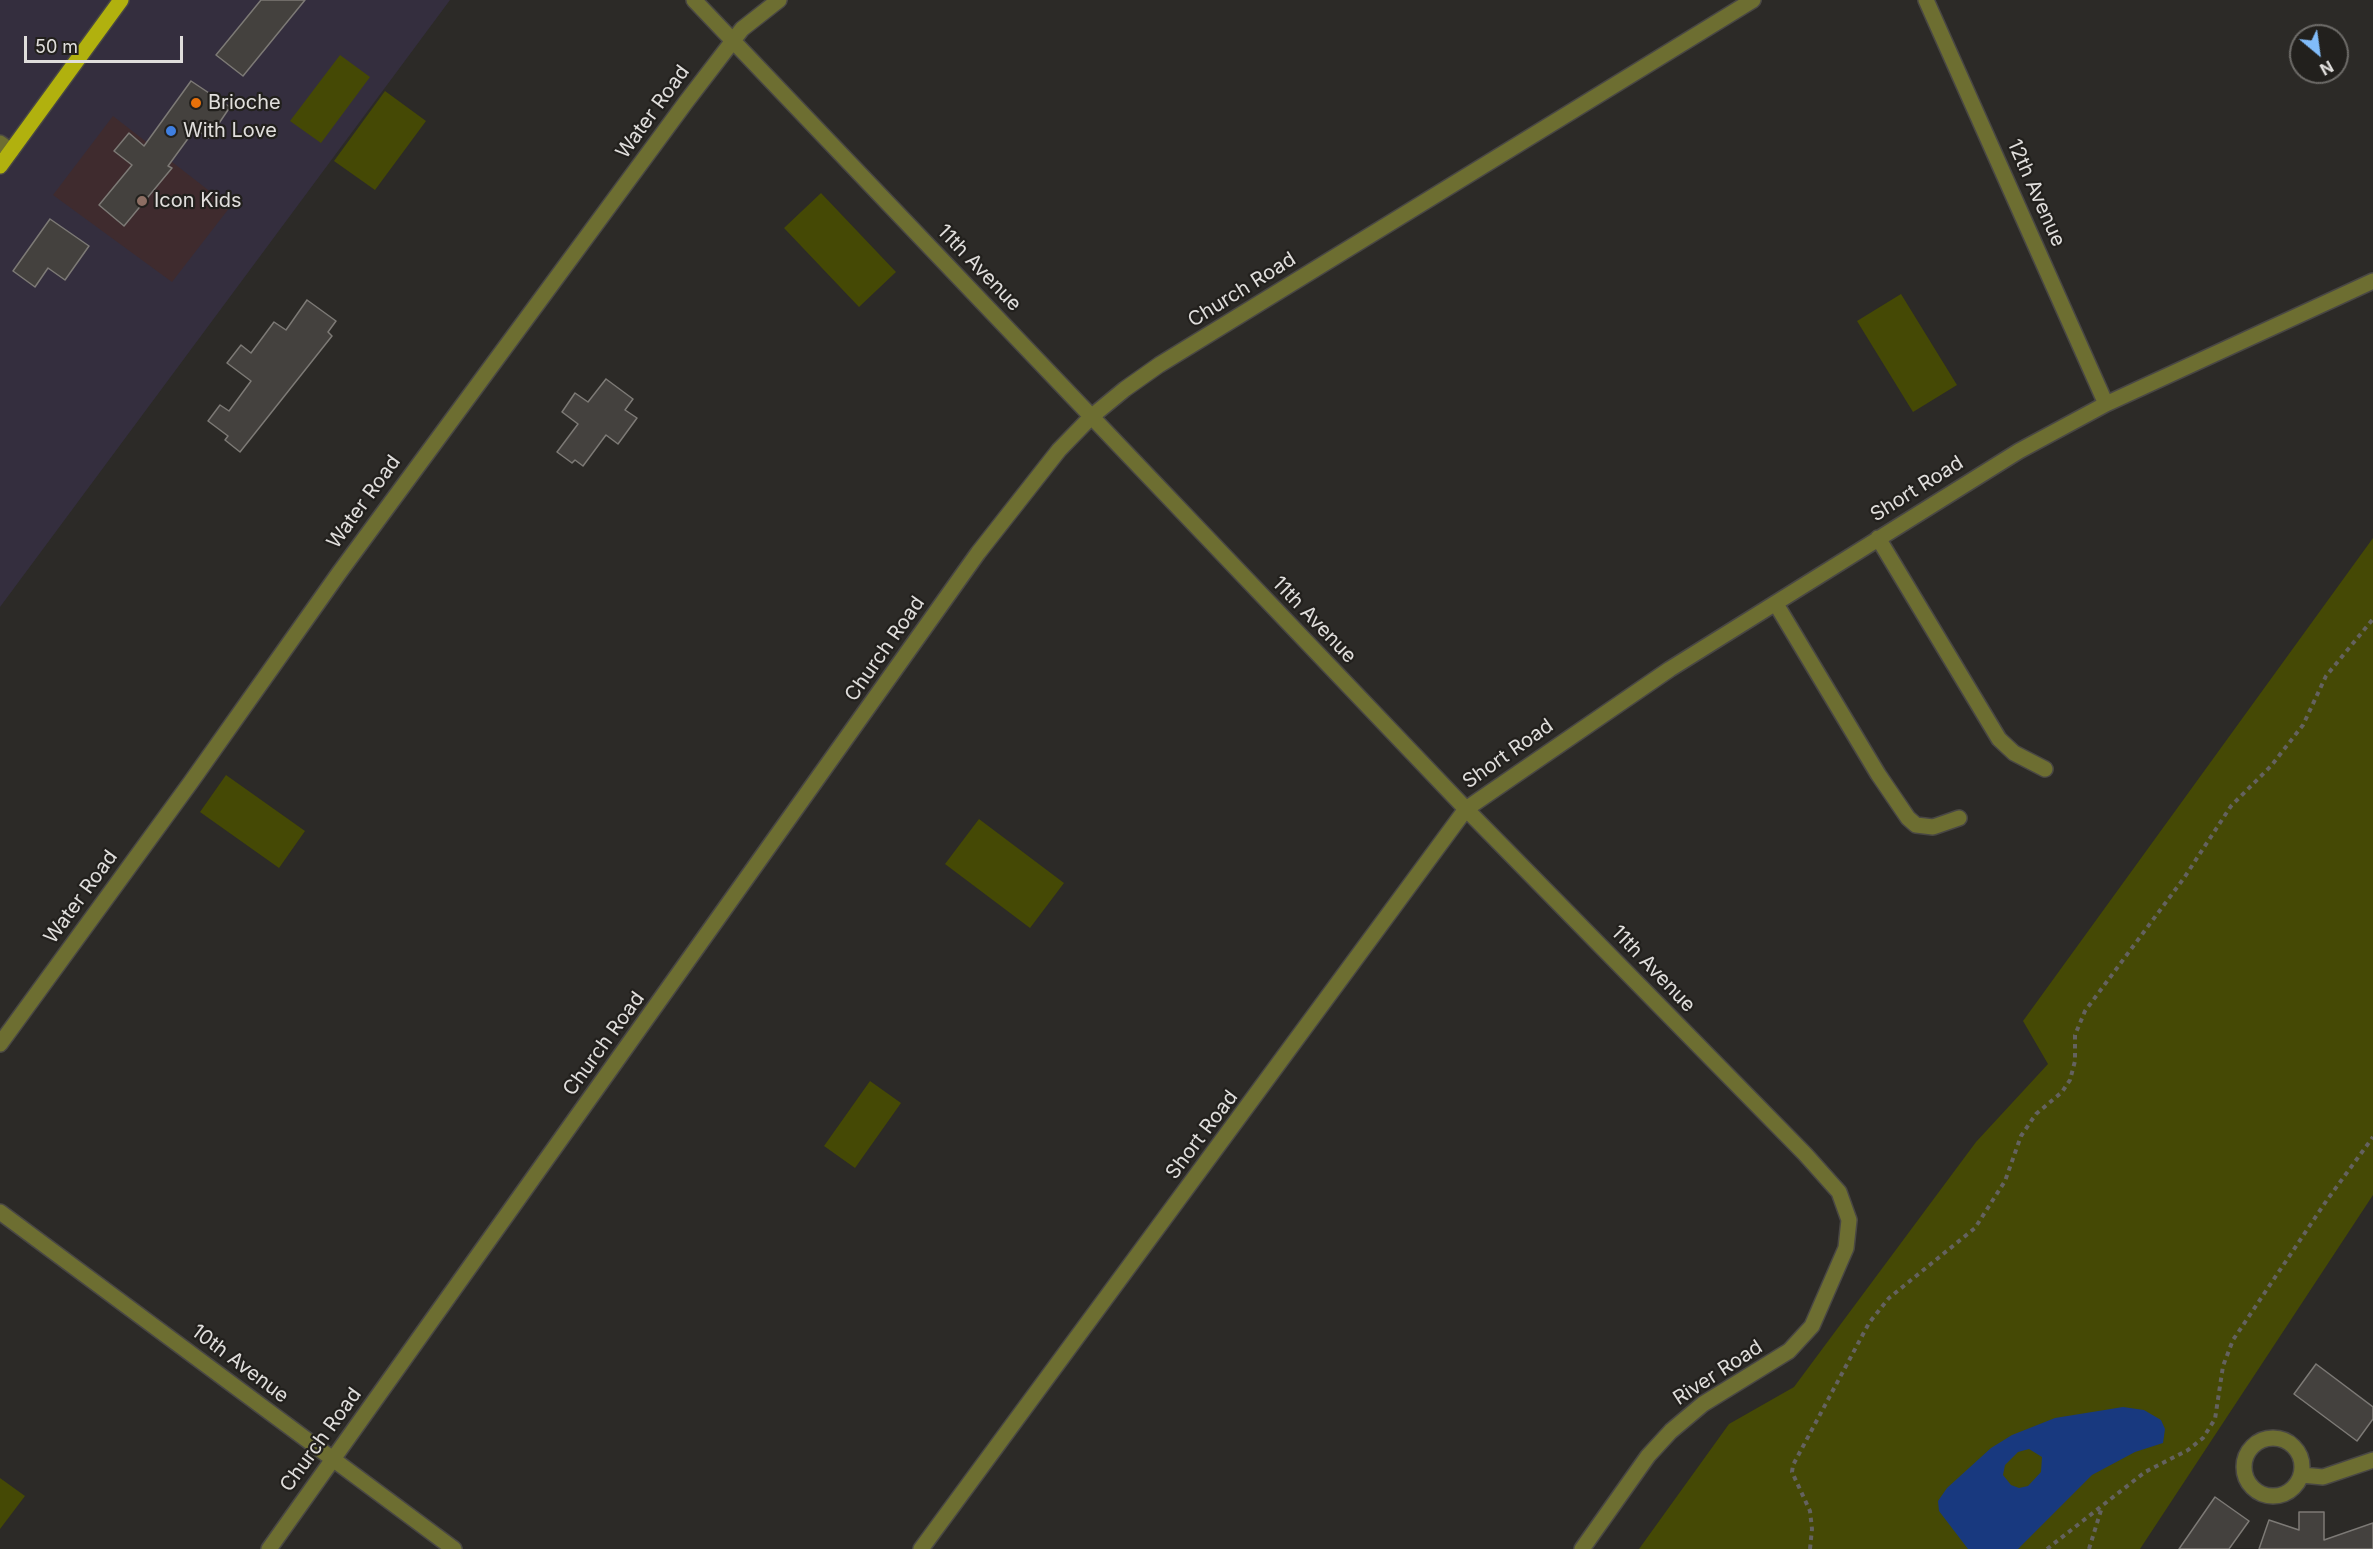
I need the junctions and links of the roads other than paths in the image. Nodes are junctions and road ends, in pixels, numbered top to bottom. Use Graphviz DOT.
graph roads {
  1 [pos="121,0"];
  2 [pos="693,0"];
  3 [pos="779,0"];
  4 [pos="1753,0"];
  5 [pos="1926,0"];
  6 [pos="734,41"];
  7 [pos="6,147"];
  8 [pos="0,166"];
  9 [pos="2373,281"];
  10 [pos="2106,404"];
  11 [pos="1091,417"];
  12 [pos="1878,538"];
  13 [pos="1776,604"];
  14 [pos="2045,769"];
  15 [pos="1466,809"];
  16 [pos="1959,818"];
  17 [pos="0,1044"];
  18 [pos="0,1212"];
  19 [pos="1831,1288"];
  20 [pos="334,1460"];
  21 [pos="2373,1460"];
  22 [pos="2302,1475"];
  23 [pos="269,1549"];
  24 [pos="454,1549"];
  25 [pos="921,1549"];
  26 [pos="1582,1549"];
  1 -- 7 [label="main road"];
  2 -- 6 [label="street, 11th Avenue"];
  3 -- 6 [label="street, Water Road"];
  4 -- 11 [label="street, Church Road"];
  5 -- 10 [label="street, 12th Avenue"];
  6 -- 11 [label="street, 11th Avenue"];
  6 -- 17 [label="street, Water Road"];
  7 -- 8 [label="main road"];
  9 -- 10 [label="street, Short Road"];
  10 -- 12 [label="street, Short Road"];
  11 -- 15 [label="street, 11th Avenue"];
  11 -- 20 [label="street, Church Road"];
  12 -- 13 [label="street, Short Road"];
  12 -- 14 [label="street"];
  13 -- 15 [label="street, Short Road"];
  13 -- 16 [label="street"];
  15 -- 19 [label="street, 11th Avenue"];
  15 -- 25 [label="street, Short Road"];
  18 -- 20 [label="street, 10th Avenue"];
  19 -- 26 [label="street, River Road"];
  20 -- 23 [label="street, Church Road"];
  20 -- 24 [label="street, 10th Avenue"];
  21 -- 22 [label="street"];
}
